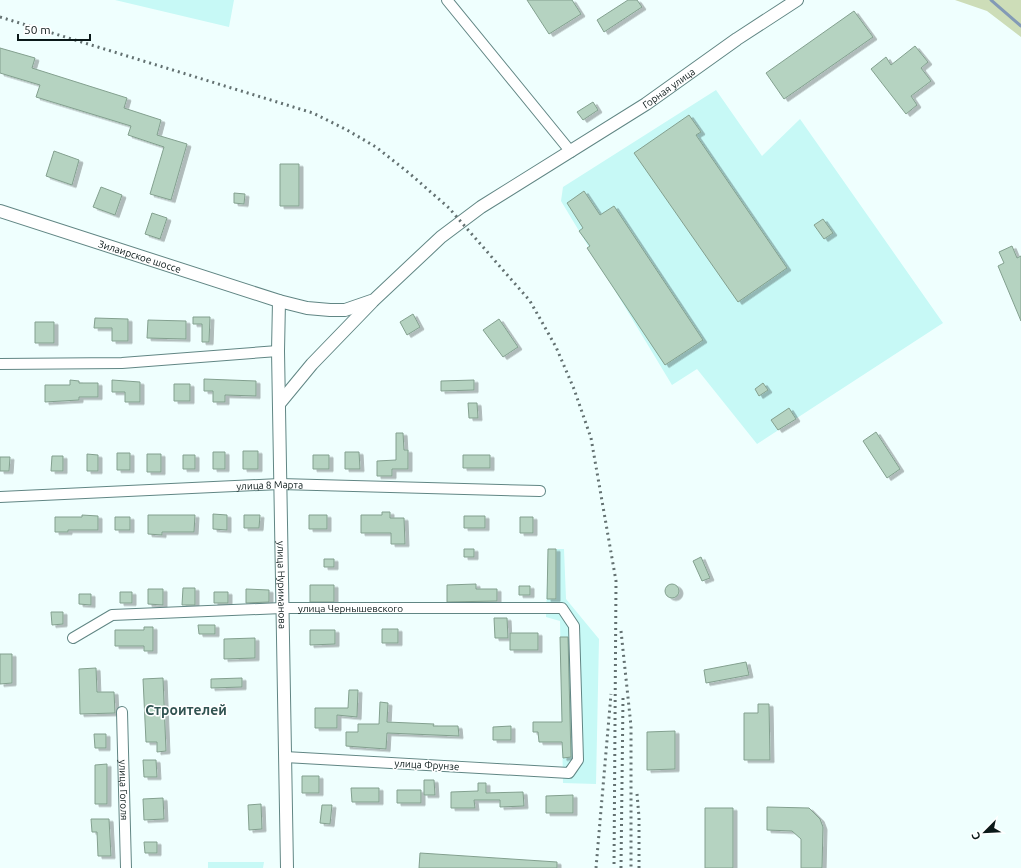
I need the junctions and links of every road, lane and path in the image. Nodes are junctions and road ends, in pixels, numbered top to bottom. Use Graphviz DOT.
graph roads {
  1 [pos="447,0"];
  2 [pos="797,0"];
  3 [pos="571,152"];
  4 [pos="0,211"];
  5 [pos="374,300"];
  6 [pos="279,301"];
  7 [pos="278,351"];
  8 [pos="0,364"];
  9 [pos="279,404"];
  10 [pos="280,484"];
  11 [pos="540,491"];
  12 [pos="0,497"];
  13 [pos="282,608"];
  14 [pos="73,638"];
  15 [pos="122,712"];
  16 [pos="285,757"];
  17 [pos="568,772"];
  18 [pos="126,868"];
  19 [pos="287,868"];
  1 -- 3 [label="street"];
  2 -- 3 [label="main road, Горная улица"];
  3 -- 5 [label="main road, Горная улица"];
  4 -- 6 [label="main road, Зилаирское шоссе"];
  5 -- 6 [label="main road, Зилаирское шоссе"];
  5 -- 9 [label="main road, Горная улица"];
  6 -- 7 [label="main road, улица Нуриманова"];
  7 -- 8 [label="street"];
  7 -- 9 [label="main road, улица Нуриманова"];
  9 -- 10 [label="main road, улица Нуриманова"];
  10 -- 11 [label="street, улица 8 Марта"];
  10 -- 12 [label="street, улица 8 Марта"];
  10 -- 13 [label="main road, улица Нуриманова"];
  13 -- 14 [label="street, улица Чернышевского"];
  13 -- 16 [label="main road, улица Нуриманова"];
  13 -- 17 [label="street, улица Чернышевского"];
  15 -- 18 [label="street, улица Гоголя"];
  16 -- 17 [label="street, улица Фрунзе"];
  16 -- 19 [label="main road, улица Нуриманова"];
}
